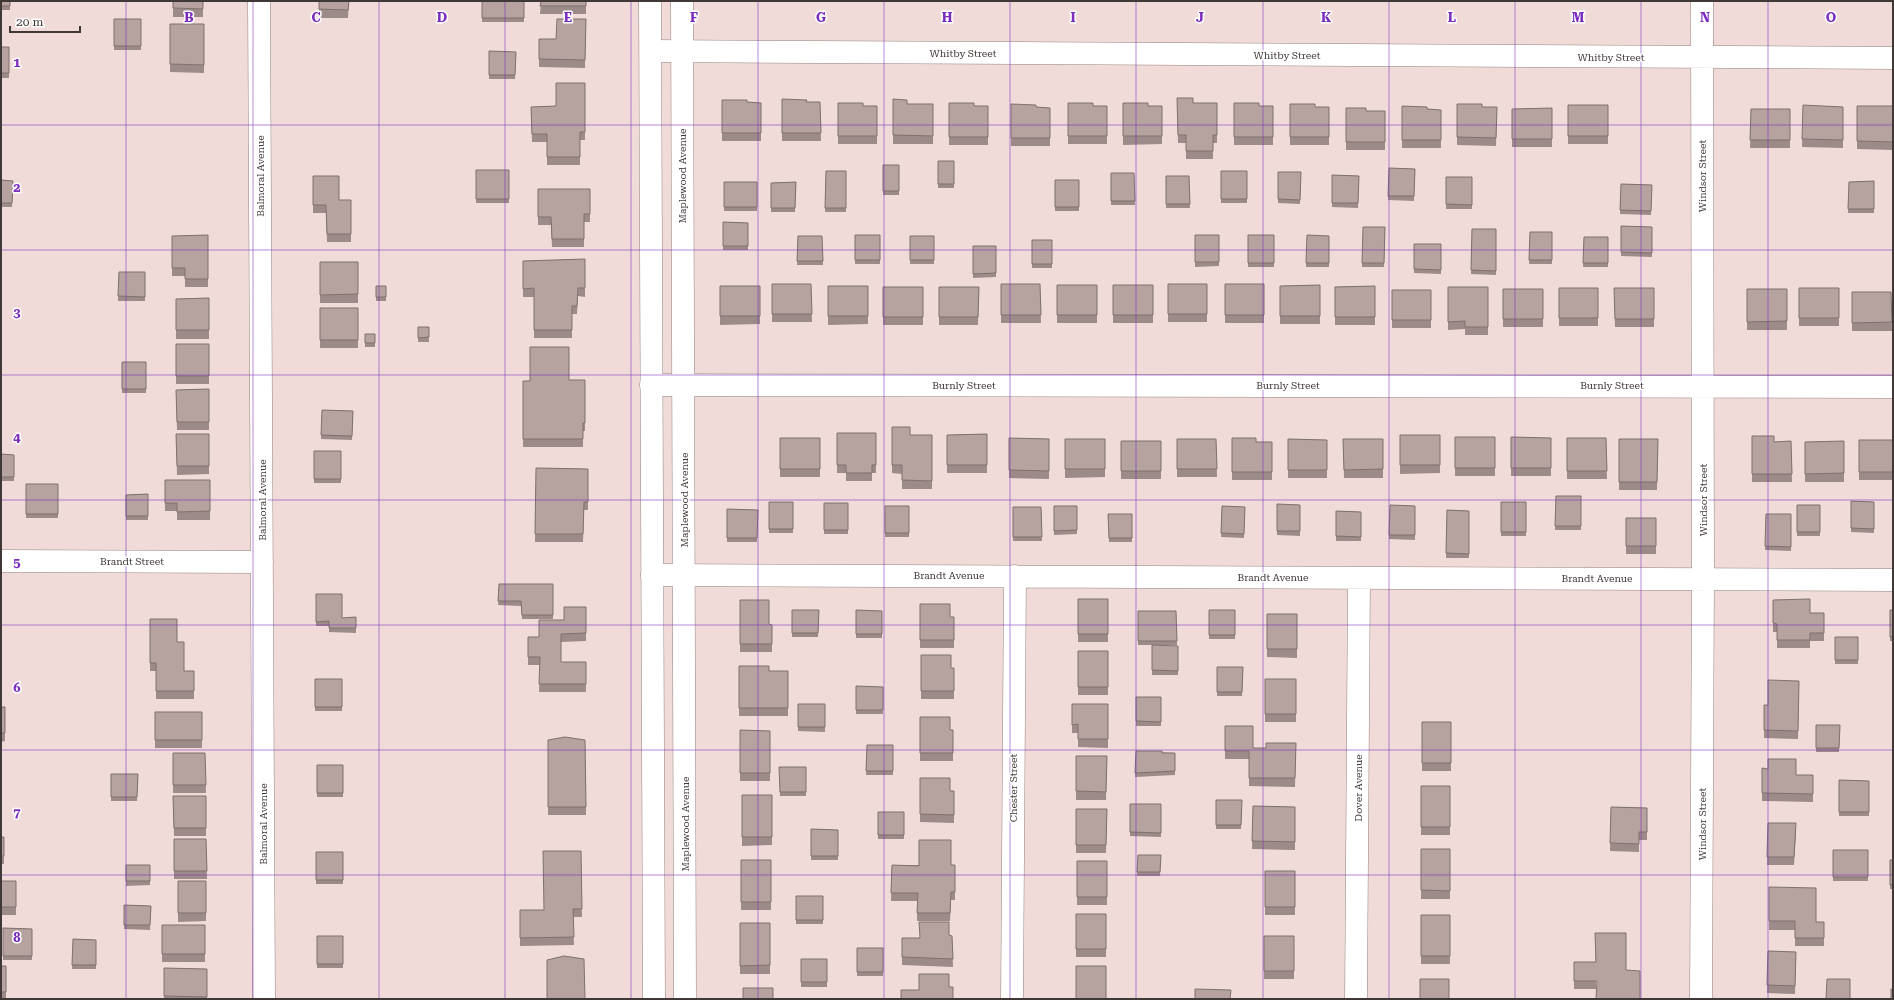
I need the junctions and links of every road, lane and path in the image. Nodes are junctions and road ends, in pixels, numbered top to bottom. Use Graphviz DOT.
graph roads {
  1 [pos="259,1"];
  2 [pos="650,1"];
  3 [pos="682,1"];
  4 [pos="1702,1"];
  5 [pos="651,51"];
  6 [pos="682,51"];
  7 [pos="1702,57"];
  8 [pos="1893,58"];
  9 [pos="651,385"];
  10 [pos="683,385"];
  11 [pos="1702,386"];
  12 [pos="1893,387"];
  13 [pos="1,561"];
  14 [pos="262,562"];
  15 [pos="652,575"];
  16 [pos="684,575"];
  17 [pos="1014,576"];
  18 [pos="1359,578"];
  19 [pos="1703,578"];
  20 [pos="1893,580"];
  21 [pos="264,999"];
  22 [pos="654,999"];
  23 [pos="685,999"];
  24 [pos="1012,999"];
  25 [pos="1356,999"];
  26 [pos="1701,999"];
  1 -- 14 [label="street, Balmoral Avenue"];
  2 -- 5 [label="street"];
  3 -- 6 [label="street, Maplewood Avenue"];
  4 -- 7 [label="street, Windsor Street"];
  5 -- 6 [label="street, Whitby Street"];
  5 -- 9 [label="street"];
  6 -- 7 [label="street, Whitby Street"];
  6 -- 10 [label="street, Maplewood Avenue"];
  7 -- 8 [label="street, Whitby Street"];
  7 -- 11 [label="street, Windsor Street"];
  9 -- 10 [label="street, Burnly Street"];
  9 -- 15 [label="street"];
  10 -- 11 [label="street, Burnly Street"];
  10 -- 16 [label="street, Maplewood Avenue"];
  11 -- 12 [label="street, Burnly Street"];
  11 -- 19 [label="street, Windsor Street"];
  13 -- 14 [label="street, Brandt Street"];
  14 -- 21 [label="street, Balmoral Avenue"];
  15 -- 16 [label="street, Brandt Avenue"];
  15 -- 22 [label="street"];
  16 -- 17 [label="street, Brandt Avenue"];
  16 -- 23 [label="street, Maplewood Avenue"];
  17 -- 18 [label="street, Brandt Avenue"];
  17 -- 24 [label="street, Chester Street"];
  18 -- 19 [label="street, Brandt Avenue"];
  18 -- 25 [label="street, Dover Avenue"];
  19 -- 20 [label="street, Brandt Avenue"];
  19 -- 26 [label="street, Windsor Street"];
}
